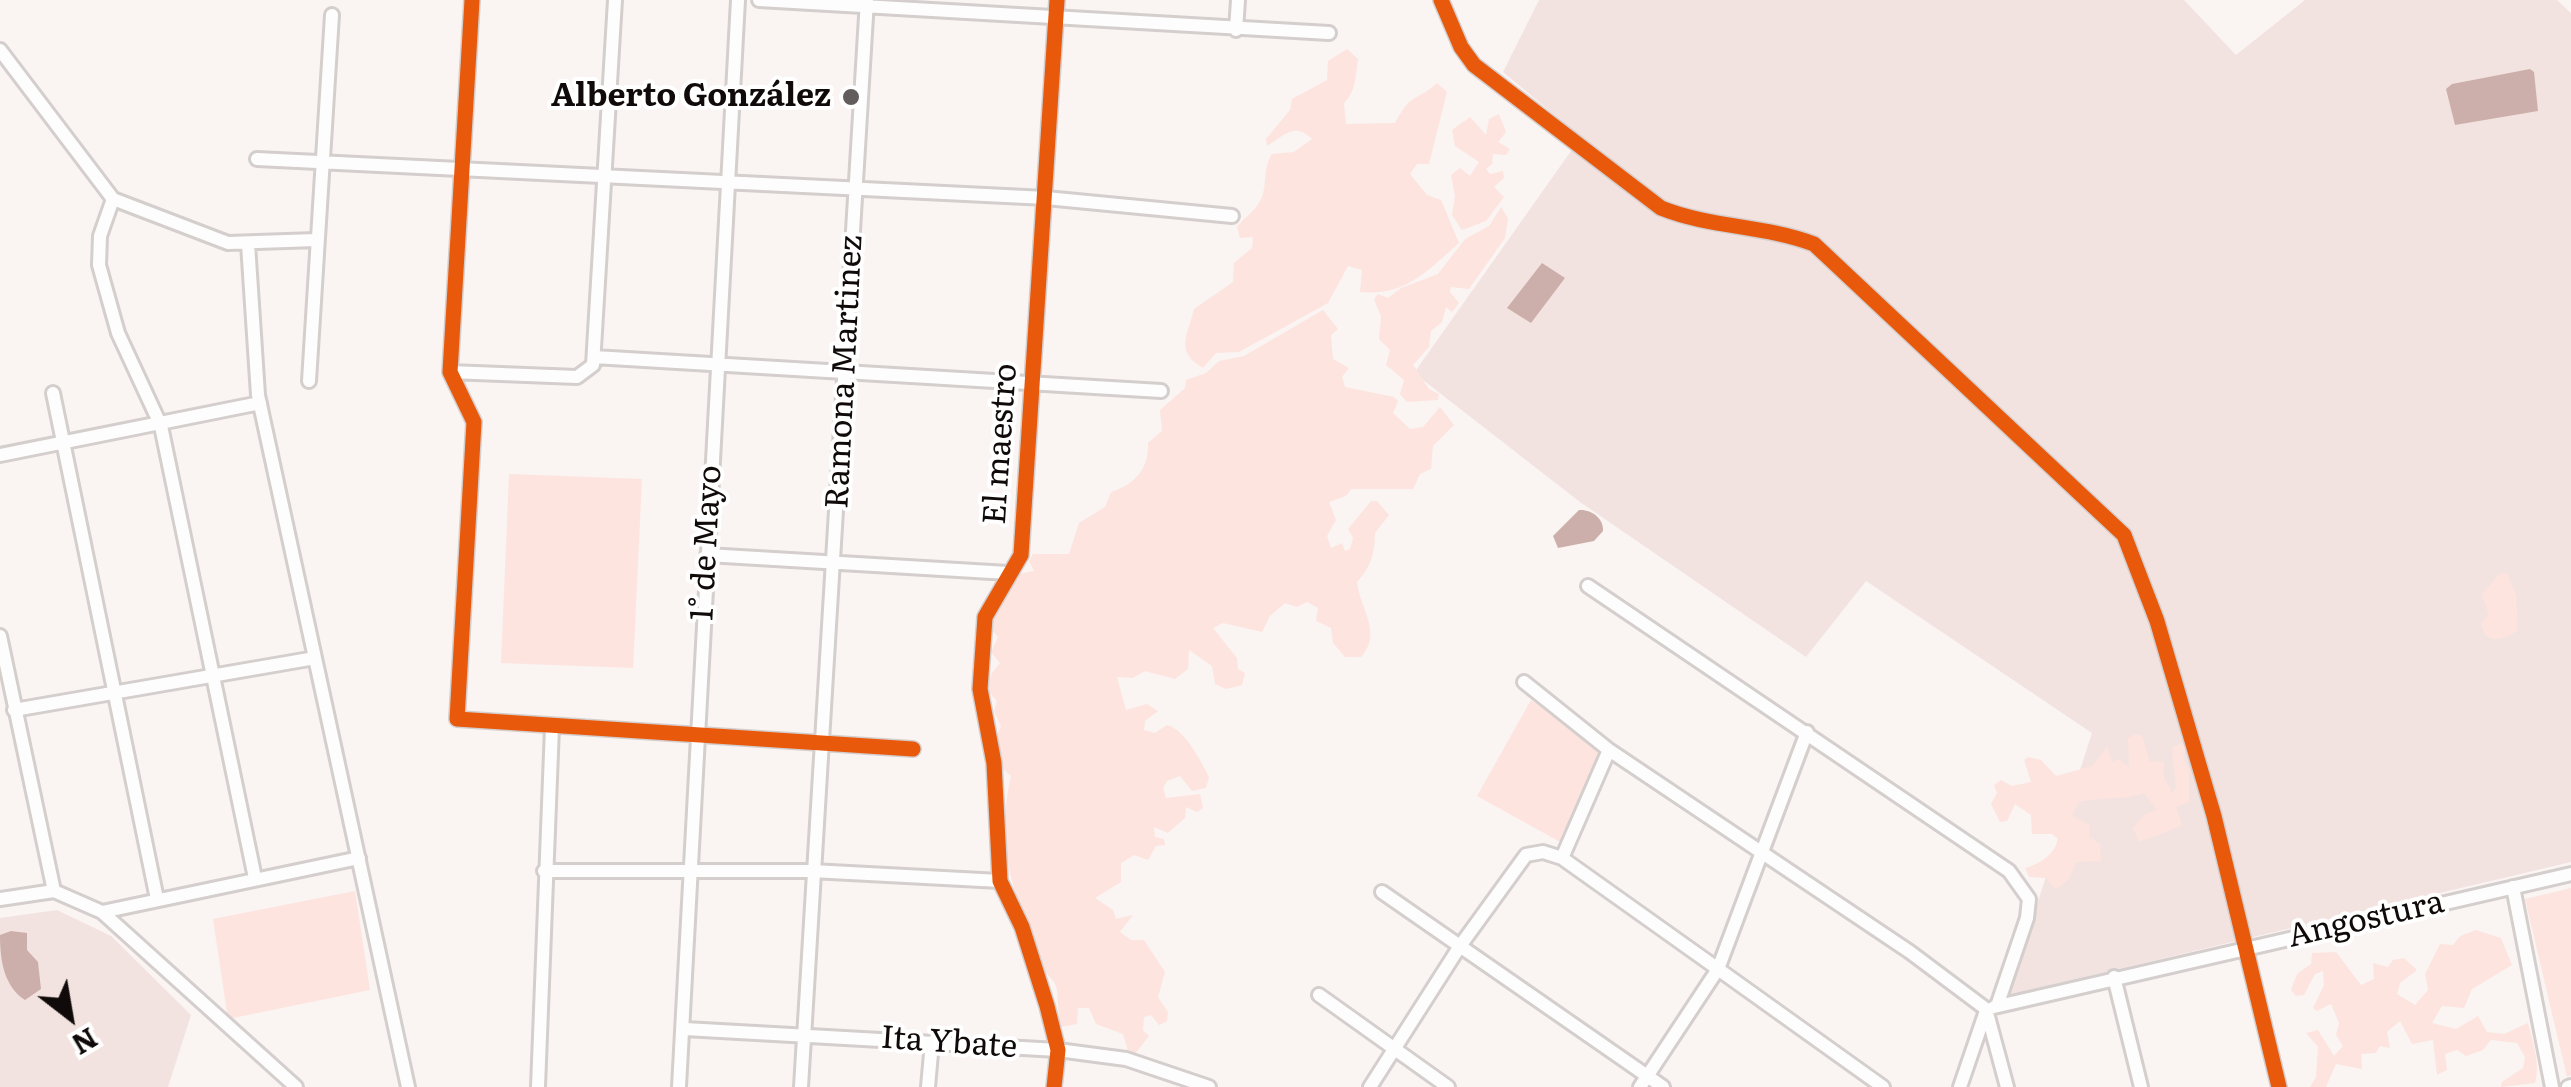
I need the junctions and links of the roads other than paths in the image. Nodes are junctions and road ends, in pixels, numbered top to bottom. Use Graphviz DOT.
graph roads {
  1 [pos="472,0"];
  2 [pos="615,0"];
  3 [pos="738,0"];
  4 [pos="759,0"];
  5 [pos="1057,0"];
  6 [pos="1238,0"];
  7 [pos="1441,0"];
  8 [pos="867,3"];
  9 [pos="332,15"];
  10 [pos="1056,17"];
  11 [pos="1236,30"];
  12 [pos="1329,33"];
  13 [pos="0,50"];
  14 [pos="257,159"];
  15 [pos="322,162"];
  16 [pos="465,169"];
  17 [pos="605,176"];
  18 [pos="728,182"];
  19 [pos="856,188"];
  20 [pos="1046,198"];
  21 [pos="113,200"];
  22 [pos="1232,216"];
  23 [pos="316,240"];
  24 [pos="248,244"];
  25 [pos="594,357"];
  26 [pos="718,364"];
  27 [pos="450,372"];
  28 [pos="845,372"];
  29 [pos="309,381"];
  30 [pos="1033,383"];
  31 [pos="1162,391"];
  32 [pos="53,393"];
  33 [pos="260,403"];
  34 [pos="162,426"];
  35 [pos="63,445"];
  36 [pos="0,456"];
  37 [pos="707,555"];
  38 [pos="833,564"];
  39 [pos="1008,573"];
  40 [pos="1588,586"];
  41 [pos="0,636"];
  42 [pos="316,658"];
  43 [pos="213,677"];
  44 [pos="1524,682"];
  45 [pos="118,694"];
  46 [pos="14,710"];
  47 [pos="552,727"];
  48 [pos="1807,732"];
  49 [pos="696,736"];
  50 [pos="822,744"];
  51 [pos="914,749"];
  52 [pos="1609,750"];
  53 [pos="1761,849"];
  54 [pos="359,858"];
  55 [pos="1562,858"];
  56 [pos="544,870"];
  57 [pos="812,870"];
  58 [pos="689,873"];
  59 [pos="2571,874"];
  60 [pos="254,878"];
  61 [pos="1000,881"];
  62 [pos="2512,887"];
  63 [pos="54,891"];
  64 [pos="1382,892"];
  65 [pos="157,898"];
  66 [pos="0,900"];
  67 [pos="102,912"];
  68 [pos="1460,946"];
  69 [pos="2244,947"];
  70 [pos="1718,970"];
  71 [pos="2114,976"];
  72 [pos="1319,994"];
  73 [pos="1992,1008"];
  74 [pos="685,1028"];
  75 [pos="805,1033"];
  76 [pos="932,1042"];
  77 [pos="1395,1049"];
  78 [pos="1058,1050"];
  79 [pos="1189,1082"];
  80 [pos="1644,1082"];
  81 [pos="296,1087"];
  82 [pos="408,1087"];
  83 [pos="538,1087"];
  84 [pos="679,1087"];
  85 [pos="801,1087"];
  86 [pos="928,1087"];
  87 [pos="1054,1087"];
  88 [pos="1209,1087"];
  89 [pos="1370,1087"];
  90 [pos="1448,1087"];
  91 [pos="1664,1087"];
  92 [pos="1884,1087"];
  93 [pos="1960,1087"];
  94 [pos="2008,1087"];
  95 [pos="2141,1087"];
  96 [pos="2279,1087"];
  97 [pos="2552,1087"];
  1 -- 16 [label="street"];
  2 -- 17 [label="street"];
  3 -- 18 [label="street, 1° de Mayo"];
  4 -- 8 [label="street"];
  5 -- 10 [label="street, El maestro"];
  6 -- 11 [label="street"];
  7 -- 69 [label="street"];
  8 -- 10 [label="street"];
  8 -- 19 [label="street, Ramona Martinez"];
  9 -- 15 [label="street"];
  10 -- 11 [label="street"];
  10 -- 20 [label="street, El maestro"];
  11 -- 12 [label="street"];
  13 -- 21 [label="street"];
  14 -- 15 [label="street"];
  15 -- 16 [label="street"];
  15 -- 23 [label="street"];
  16 -- 17 [label="street"];
  16 -- 27 [label="street"];
  17 -- 18 [label="street"];
  17 -- 25 [label="street"];
  18 -- 19 [label="street"];
  18 -- 26 [label="street, 1° de Mayo"];
  19 -- 20 [label="street"];
  19 -- 28 [label="street, Ramona Martinez"];
  20 -- 22 [label="street"];
  20 -- 30 [label="street, El maestro"];
  21 -- 24 [label="street"];
  21 -- 34 [label="street"];
  23 -- 24 [label="street"];
  23 -- 29 [label="street"];
  24 -- 33 [label="street"];
  25 -- 26 [label="street"];
  25 -- 27 [label="street"];
  26 -- 28 [label="street"];
  26 -- 37 [label="street, 1° de Mayo"];
  27 -- 47 [label="street"];
  28 -- 30 [label="street"];
  28 -- 38 [label="street, Ramona Martinez"];
  30 -- 31 [label="street"];
  30 -- 39 [label="street, El maestro"];
  32 -- 35 [label="street"];
  33 -- 34 [label="street"];
  33 -- 42 [label="street"];
  34 -- 35 [label="street"];
  34 -- 43 [label="street"];
  35 -- 36 [label="street"];
  35 -- 45 [label="street"];
  37 -- 38 [label="street"];
  37 -- 49 [label="street, 1° de Mayo"];
  38 -- 39 [label="street"];
  38 -- 50 [label="street, Ramona Martinez"];
  39 -- 61 [label="street, El maestro"];
  40 -- 48 [label="street"];
  41 -- 46 [label="street"];
  42 -- 43 [label="street"];
  42 -- 54 [label="street"];
  43 -- 45 [label="street"];
  43 -- 60 [label="street"];
  44 -- 52 [label="street"];
  45 -- 46 [label="street"];
  45 -- 65 [label="street"];
  46 -- 63 [label="street"];
  47 -- 49 [label="street"];
  47 -- 56 [label="street"];
  48 -- 53 [label="street"];
  48 -- 73 [label="street"];
  49 -- 50 [label="street"];
  49 -- 58 [label="street, 1° de Mayo"];
  50 -- 51 [label="street"];
  50 -- 57 [label="street, Ramona Martinez"];
  52 -- 53 [label="street"];
  52 -- 55 [label="street"];
  53 -- 70 [label="street"];
  53 -- 73 [label="street"];
  54 -- 60 [label="street"];
  54 -- 82 [label="street"];
  55 -- 68 [label="street"];
  55 -- 70 [label="street"];
  56 -- 58 [label="street"];
  56 -- 83 [label="street"];
  57 -- 58 [label="street"];
  57 -- 61 [label="street"];
  57 -- 75 [label="street, Ramona Martinez"];
  58 -- 74 [label="street, 1° de Mayo"];
  59 -- 62 [label="street, Angostura"];
  60 -- 65 [label="street"];
  61 -- 78 [label="street, El maestro"];
  62 -- 69 [label="street, Angostura"];
  62 -- 97 [label="street"];
  63 -- 66 [label="street"];
  63 -- 67 [label="street"];
  64 -- 68 [label="street"];
  65 -- 67 [label="street"];
  67 -- 81 [label="street"];
  68 -- 77 [label="street"];
  68 -- 80 [label="street"];
  69 -- 71 [label="street, Angostura"];
  69 -- 96 [label="street"];
  70 -- 80 [label="street"];
  70 -- 92 [label="street"];
  71 -- 73 [label="street, Angostura"];
  71 -- 95 [label="street"];
  72 -- 77 [label="street"];
  73 -- 93 [label="street"];
  73 -- 94 [label="street"];
  74 -- 75 [label="street, Ita Ybate"];
  74 -- 84 [label="street, 1° de Mayo"];
  75 -- 76 [label="street, Ita Ybate"];
  75 -- 85 [label="street, Ramona Martinez"];
  76 -- 78 [label="street, Ita Ybate"];
  76 -- 86 [label="street"];
  77 -- 89 [label="street"];
  77 -- 90 [label="street"];
  78 -- 79 [label="street, Ita Ybate"];
  78 -- 87 [label="street"];
  79 -- 88 [label="street, Ita Ybate"];
  80 -- 91 [label="street"];
}
